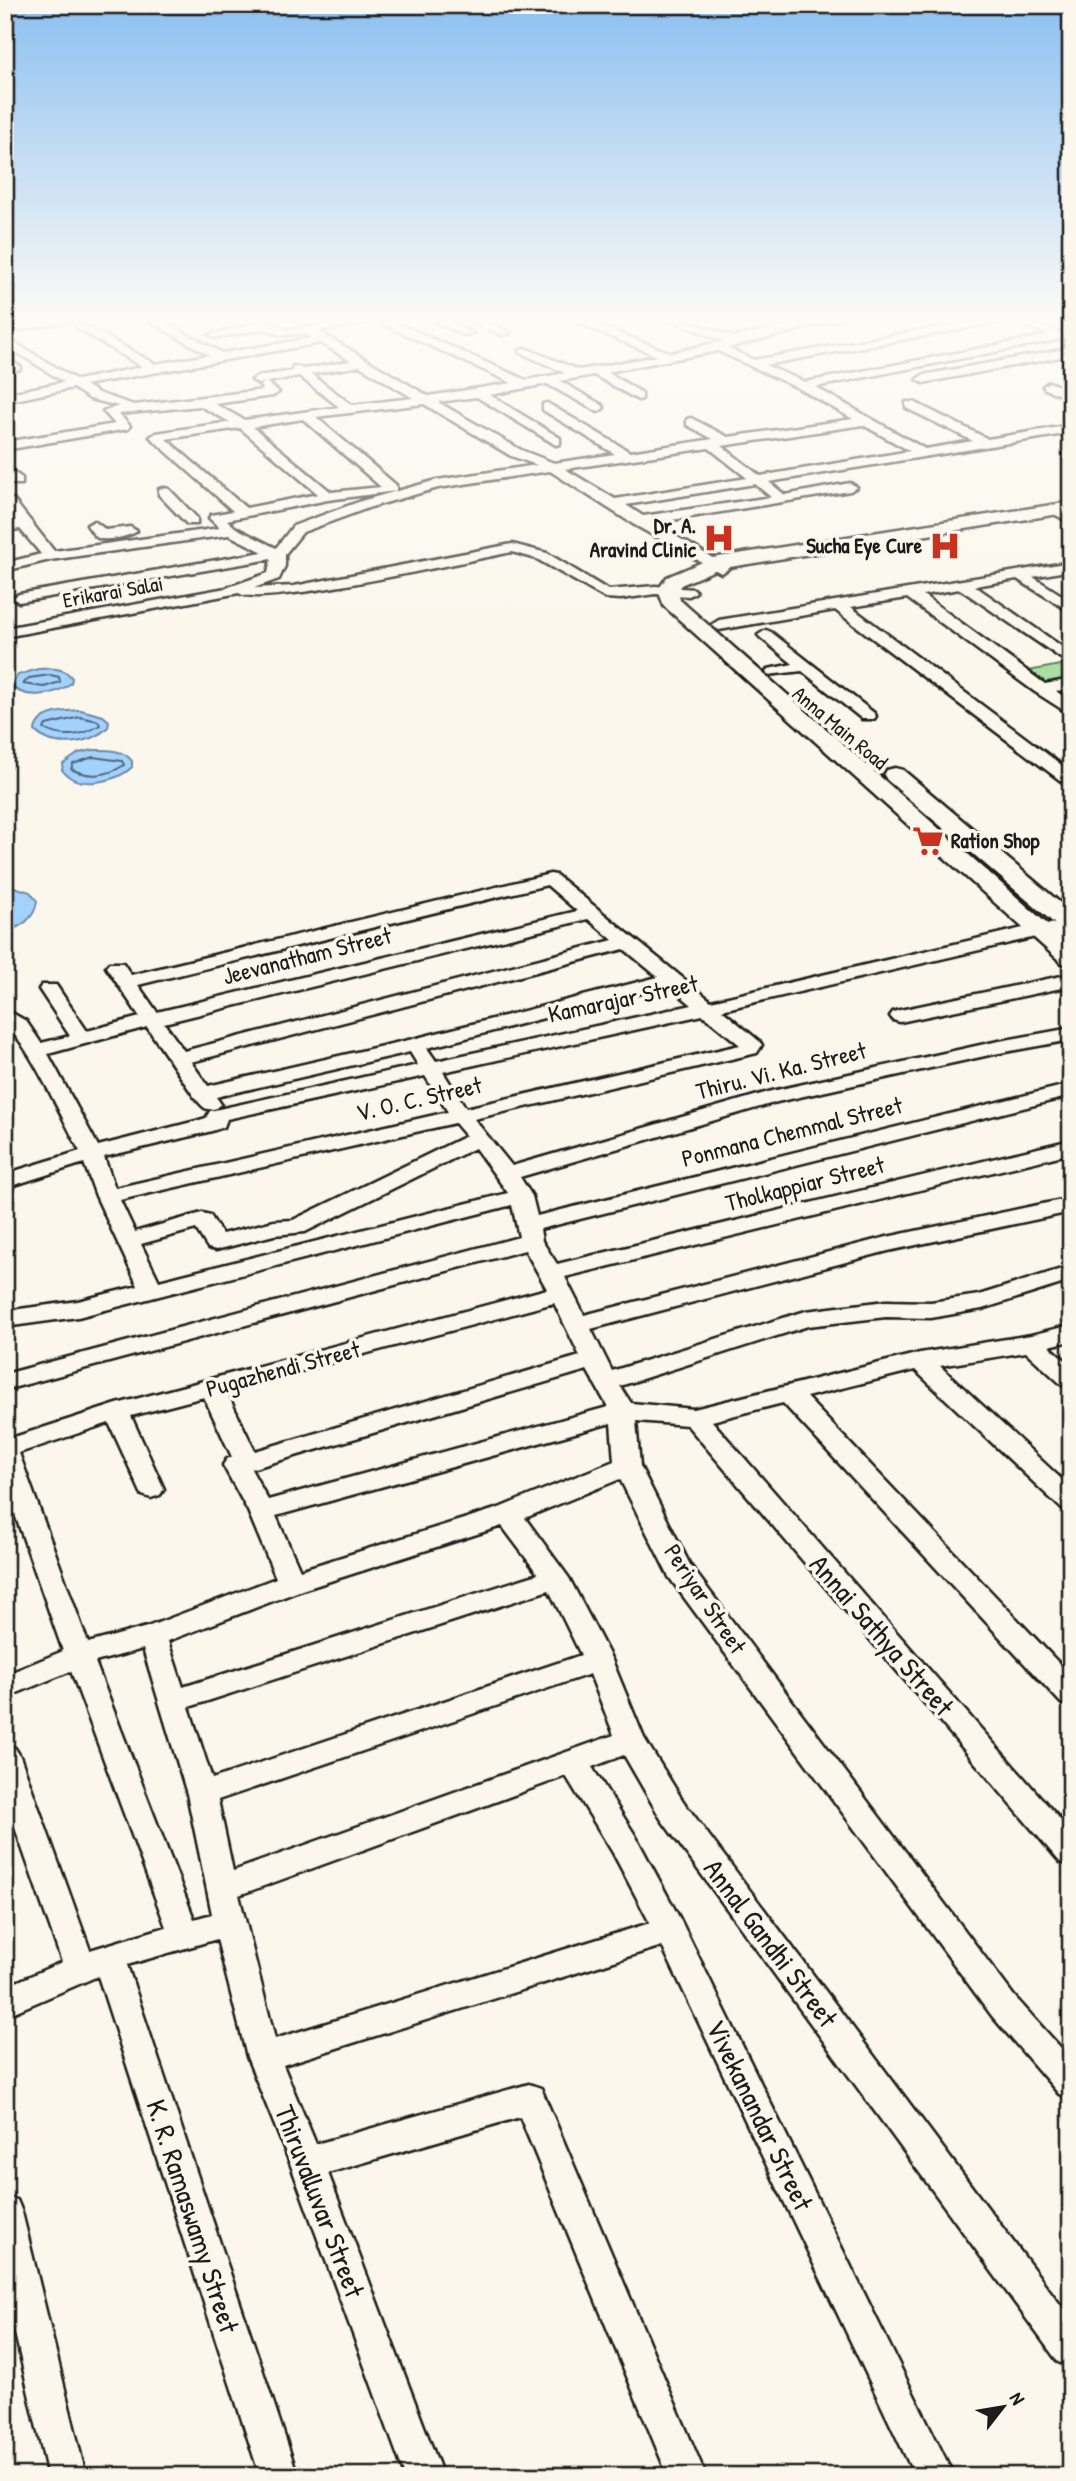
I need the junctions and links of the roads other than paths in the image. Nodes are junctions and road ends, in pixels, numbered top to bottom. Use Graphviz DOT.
graph roads {
  1 [pos="78,434"];
  2 [pos="177,434"];
  3 [pos="254,434"];
  4 [pos="328,434"];
  5 [pos="483,434"];
  6 [pos="544,434"];
  7 [pos="591,434"];
  8 [pos="712,434"];
  9 [pos="780,434"];
  10 [pos="887,434"];
  11 [pos="968,434"];
  12 [pos="1042,434"];
  13 [pos="556,441"];
  14 [pos="727,442"];
  15 [pos="987,443"];
  16 [pos="712,444"];
  17 [pos="5,446"];
  18 [pos="921,452"];
  19 [pos="626,456"];
  20 [pos="551,466"];
  21 [pos="5,470"];
  22 [pos="758,479"];
  23 [pos="17,481"];
  24 [pos="437,484"];
  25 [pos="850,487"];
  26 [pos="391,488"];
  27 [pos="164,492"];
  28 [pos="328,496"];
  29 [pos="782,499"];
  30 [pos="8,502"];
  31 [pos="610,504"];
  32 [pos="243,512"];
  33 [pos="1066,512"];
  34 [pos="216,518"];
  35 [pos="192,521"];
  36 [pos="638,521"];
  37 [pos="23,524"];
  38 [pos="94,525"];
  39 [pos="5,527"];
  40 [pos="231,531"];
  41 [pos="278,554"];
  42 [pos="50,556"];
  43 [pos="717,566"];
  44 [pos="1071,566"];
  45 [pos="5,567"];
  46 [pos="5,575"];
  47 [pos="1020,575"];
  48 [pos="962,584"];
  49 [pos="250,586"];
  50 [pos="680,588"];
  51 [pos="229,592"];
  52 [pos="910,593"];
  53 [pos="838,605"];
  54 [pos="1071,608"];
  55 [pos="29,612"];
  56 [pos="719,625"];
  57 [pos="5,633"];
  58 [pos="766,635"];
  59 [pos="1071,660"];
  60 [pos="806,666"];
  61 [pos="774,672"];
  62 [pos="1071,684"];
  63 [pos="1041,689"];
  64 [pos="1071,710"];
  65 [pos="868,716"];
  66 [pos="1071,780"];
  67 [pos="591,913"];
  68 [pos="1071,927"];
  69 [pos="1040,930"];
  70 [pos="625,943"];
  71 [pos="1071,958"];
  72 [pos="670,980"];
  73 [pos="1071,980"];
  74 [pos="49,989"];
  75 [pos="706,1008"];
  76 [pos="900,1016"];
  77 [pos="154,1018"];
  78 [pos="7,1019"];
  79 [pos="1071,1034"];
  80 [pos="81,1037"];
  81 [pos="36,1051"];
  82 [pos="422,1057"];
  83 [pos="177,1059"];
  84 [pos="1071,1090"];
  85 [pos="202,1094"];
  86 [pos="218,1115"];
  87 [pos="461,1116"];
  88 [pos="477,1139"];
  89 [pos="1071,1146"];
  90 [pos="92,1154"];
  91 [pos="5,1181"];
  92 [pos="514,1185"];
  93 [pos="107,1196"];
  94 [pos="1071,1205"];
  95 [pos="529,1233"];
  96 [pos="127,1241"];
  97 [pos="1071,1273"];
  98 [pos="556,1283"];
  99 [pos="152,1291"];
  100 [pos="5,1319"];
  101 [pos="576,1325"];
  102 [pos="1071,1332"];
  103 [pos="1031,1343"];
  104 [pos="919,1361"];
  105 [pos="599,1371"];
  106 [pos="1071,1379"];
  107 [pos="5,1382"];
  108 [pos="213,1389"];
  109 [pos="790,1395"];
  110 [pos="624,1411"];
  111 [pos="117,1412"];
  112 [pos="694,1417"];
  113 [pos="5,1449"];
  114 [pos="247,1461"];
  115 [pos="626,1466"];
  116 [pos="151,1489"];
  117 [pos="1071,1503"];
  118 [pos="261,1511"];
  119 [pos="508,1515"];
  120 [pos="556,1578"];
  121 [pos="292,1583"];
  122 [pos="153,1636"];
  123 [pos="79,1656"];
  124 [pos="598,1660"];
  125 [pos="5,1686"];
  126 [pos="1071,1695"];
  127 [pos="176,1701"];
  128 [pos="631,1741"];
  129 [pos="5,1756"];
  130 [pos="573,1762"];
  131 [pos="202,1794"];
  132 [pos="1071,1853"];
  133 [pos="224,1887"];
  134 [pos="229,1922"];
  135 [pos="670,1930"];
  136 [pos="185,1935"];
  137 [pos="94,1964"];
  138 [pos="5,2002"];
  139 [pos="262,2057"];
  140 [pos="1071,2083"];
  141 [pos="307,2163"];
  142 [pos="5,2212"];
  143 [pos="1071,2348"];
  144 [pos="67,2476"];
  145 [pos="279,2476"];
  146 [pos="424,2476"];
  147 [pos="687,2476"];
  148 [pos="935,2476"];
  1 -- 17 [label="street"];
  2 -- 32 [label="street"];
  3 -- 28 [label="street"];
  4 -- 26 [label="street"];
  5 -- 20 [label="street"];
  6 -- 13 [label="street"];
  7 -- 19 [label="street"];
  8 -- 14 [label="street"];
  9 -- 14 [label="street"];
  10 -- 18 [label="street"];
  11 -- 15 [label="street"];
  12 -- 15 [label="street"];
  14 -- 16 [label="street"];
  15 -- 18 [label="street"];
  16 -- 19 [label="street"];
  16 -- 22 [label="street"];
  18 -- 22 [label="street"];
  19 -- 20 [label="street"];
  20 -- 24 [label="street"];
  20 -- 31 [label="street"];
  21 -- 23 [label="street"];
  22 -- 29 [label="street"];
  22 -- 31 [label="street"];
  24 -- 26 [label="street"];
  24 -- 41 [label="street"];
  25 -- 29 [label="street"];
  26 -- 28 [label="street"];
  27 -- 35 [label="street"];
  28 -- 32 [label="street"];
  29 -- 36 [label="street"];
  30 -- 37 [label="street"];
  31 -- 36 [label="street"];
  32 -- 34 [label="street"];
  33 -- 43 [label="main road"];
  34 -- 35 [label="street"];
  34 -- 40 [label="street"];
  35 -- 38 [label="street"];
  36 -- 43 [label="street"];
  37 -- 39 [label="street"];
  37 -- 42 [label="street"];
  40 -- 41 [label="street"];
  40 -- 42 [label="street"];
  41 -- 49 [label="street"];
  41 -- 55 [label="street"];
  42 -- 45 [label="street"];
  43 -- 50 [label="main road"];
  44 -- 47 [label="street"];
  46 -- 55 [label="street"];
  47 -- 48 [label="street"];
  47 -- 54 [label="street"];
  48 -- 52 [label="street"];
  48 -- 59 [label="street"];
  49 -- 50 [label="street"];
  49 -- 51 [label="street"];
  50 -- 51 [label="street"];
  50 -- 56 [label="main road, Anna Main Road"];
  50 -- 69 [label="main road, Anna Main Road"];
  51 -- 55 [label="street, Erikarai Salai"];
  52 -- 53 [label="street"];
  52 -- 63 [label="street"];
  53 -- 56 [label="street"];
  53 -- 66 [label="street"];
  55 -- 57 [label="street, Erikarai Salai"];
  56 -- 61 [label="main road, Anna Main Road"];
  58 -- 60 [label="street"];
  60 -- 61 [label="street"];
  60 -- 65 [label="street"];
  61 -- 68 [label="main road, Anna Main Road"];
  62 -- 63 [label="street"];
  63 -- 64 [label="street"];
  67 -- 70 [label="street"];
  67 -- 77 [label="street, Jeevanatham Street"];
  67 -- 77 [label="street"];
  68 -- 69 [label="street, Kamarajar Street"];
  69 -- 71 [label="main road, Anna Main Road"];
  69 -- 75 [label="street, Kamarajar Street"];
  70 -- 72 [label="street"];
  70 -- 83 [label="street"];
  72 -- 75 [label="street"];
  72 -- 82 [label="street"];
  73 -- 76 [label="street"];
  74 -- 80 [label="street"];
  75 -- 82 [label="street, Kamarajar Street"];
  75 -- 87 [label="street, V. O. C. Street"];
  77 -- 80 [label="street, Jeevanatham Street"];
  77 -- 83 [label="street"];
  78 -- 81 [label="street"];
  79 -- 92 [label="street, Thiru. Vi. Ka. Street"];
  80 -- 81 [label="street, Jeevanatham Street"];
  81 -- 90 [label="street"];
  82 -- 85 [label="street"];
  82 -- 86 [label="street, Kamarajar Street"];
  82 -- 87 [label="street"];
  83 -- 85 [label="street"];
  84 -- 95 [label="street, Ponmana Chemmal Street"];
  85 -- 86 [label="street"];
  86 -- 90 [label="street, Kamarajar Street"];
  87 -- 88 [label="street"];
  87 -- 93 [label="street, V. O. C. Street"];
  88 -- 92 [label="street"];
  88 -- 96 [label="street"];
  89 -- 98 [label="street, Tholkappiar Street"];
  90 -- 91 [label="street, Kamarajar Street"];
  90 -- 93 [label="street"];
  92 -- 95 [label="street"];
  92 -- 99 [label="street, Thiru. Vi. Ka. Street"];
  93 -- 96 [label="street"];
  94 -- 101 [label="street"];
  95 -- 98 [label="street"];
  95 -- 107 [label="street, Ponmana Chemmal Street"];
  96 -- 99 [label="street"];
  97 -- 105 [label="street"];
  98 -- 101 [label="street"];
  98 -- 108 [label="street, Pugazhendi Street"];
  99 -- 100 [label="street, Thiru. Vi. Ka. Street"];
  101 -- 105 [label="street"];
  102 -- 103 [label="street"];
  103 -- 104 [label="street"];
  103 -- 106 [label="street"];
  104 -- 109 [label="street"];
  104 -- 117 [label="street"];
  105 -- 110 [label="street"];
  105 -- 114 [label="street"];
  108 -- 111 [label="street, Pugazhendi Street"];
  108 -- 114 [label="street"];
  109 -- 112 [label="street"];
  109 -- 126 [label="street"];
  110 -- 112 [label="street"];
  110 -- 115 [label="street, Periyar Street"];
  110 -- 118 [label="street"];
  111 -- 113 [label="street, Pugazhendi Street"];
  111 -- 116 [label="street"];
  112 -- 132 [label="street, Annai Sathya Street"];
  113 -- 123 [label="street"];
  114 -- 118 [label="street"];
  115 -- 119 [label="street"];
  115 -- 140 [label="street, Periyar Street"];
  118 -- 121 [label="street"];
  119 -- 120 [label="street, Annal Gandhi Street"];
  119 -- 121 [label="street"];
  120 -- 124 [label="street, Annal Gandhi Street"];
  120 -- 127 [label="street"];
  121 -- 122 [label="street"];
  122 -- 123 [label="street"];
  122 -- 127 [label="street"];
  123 -- 125 [label="street"];
  123 -- 136 [label="street"];
  124 -- 128 [label="street, Annal Gandhi Street"];
  124 -- 131 [label="street"];
  127 -- 131 [label="street"];
  128 -- 130 [label="street"];
  128 -- 143 [label="street, Annal Gandhi Street"];
  129 -- 137 [label="street, K. R. Ramaswamy Street"];
  130 -- 133 [label="street"];
  130 -- 135 [label="street, Vivekanandar Street"];
  131 -- 133 [label="street"];
  133 -- 134 [label="street"];
  134 -- 136 [label="street"];
  134 -- 139 [label="street, Thiruvalluvar Street"];
  135 -- 139 [label="street"];
  135 -- 148 [label="street, Vivekanandar Street"];
  136 -- 137 [label="street"];
  137 -- 138 [label="street"];
  137 -- 145 [label="street, K. R. Ramaswamy Street"];
  139 -- 141 [label="street, Thiruvalluvar Street"];
  141 -- 146 [label="street, Thiruvalluvar Street"];
  141 -- 147 [label="street"];
  142 -- 144 [label="street"];
}
